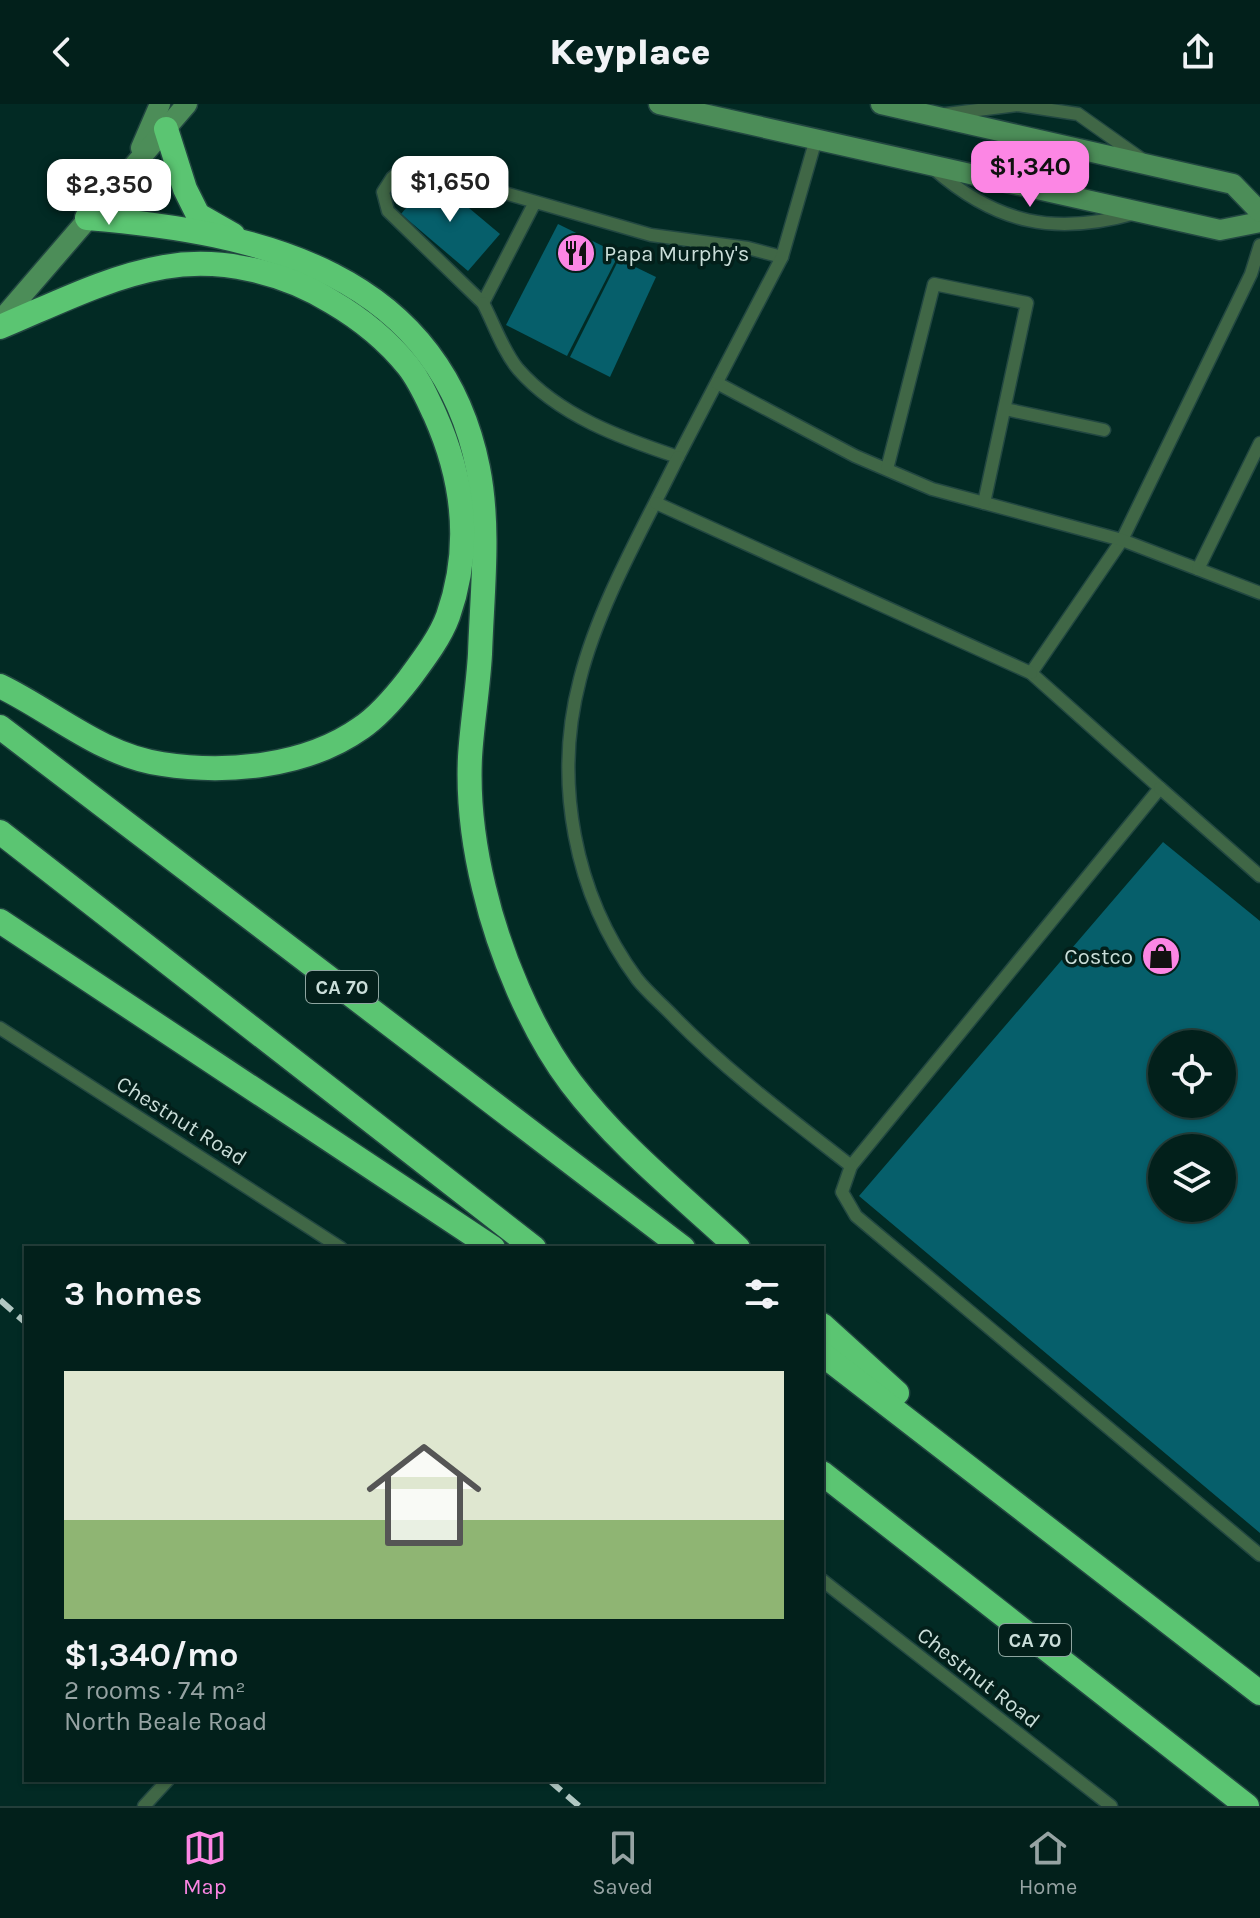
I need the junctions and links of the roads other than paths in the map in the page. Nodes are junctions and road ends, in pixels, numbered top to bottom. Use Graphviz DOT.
graph roads {
  1 [pos="160,104"];
  2 [pos="659,104"];
  3 [pos="881,104"];
  4 [pos="187,105"];
  5 [pos="935,116"];
  6 [pos="166,129"];
  7 [pos="816,139"];
  8 [pos="1146,162"];
  9 [pos="926,163"];
  10 [pos="135,164"];
  11 [pos="535,202"];
  12 [pos="1142,212"];
  13 [pos="1260,212"];
  14 [pos="87,218"];
  15 [pos="1260,222"];
  16 [pos="1260,245"];
  17 [pos="252,246"];
  18 [pos="782,257"];
  19 [pos="483,303"];
  20 [pos="0,324"];
  21 [pos="717,383"];
  22 [pos="1005,409"];
  23 [pos="1104,430"];
  24 [pos="1260,443"];
  25 [pos="678,457"];
  26 [pos="887,469"];
  27 [pos="656,503"];
  28 [pos="984,503"];
  29 [pos="1122,540"];
  30 [pos="1198,569"];
  31 [pos="1260,593"];
  32 [pos="1031,673"];
  33 [pos="0,686"];
  34 [pos="0,727"];
  35 [pos="1160,788"];
  36 [pos="0,832"];
  37 [pos="1260,876"];
  38 [pos="0,921"];
  39 [pos="0,1028"];
  40 [pos="851,1166"];
  41 [pos="338,1246"];
  42 [pos="490,1246"];
  43 [pos="531,1246"];
  44 [pos="680,1246"];
  45 [pos="736,1246"];
  46 [pos="824,1327"];
  47 [pos="824,1356"];
  48 [pos="824,1475"];
  49 [pos="1020,1505"];
  50 [pos="1260,1555"];
  51 [pos="824,1582"];
  52 [pos="1260,1693"];
  53 [pos="166,1782"];
  54 [pos="144,1806"];
  55 [pos="1111,1806"];
  56 [pos="1247,1806"];
  1 -- 10 [label="main road"];
  2 -- 7 [label="main road"];
  3 -- 5 [label="main road"];
  4 -- 6 [label="main road"];
  5 -- 8 [label="main road"];
  5 -- 8 [label="lane"];
  6 -- 10 [label="main road"];
  6 -- 17 [label="highway"];
  7 -- 9 [label="main road"];
  7 -- 18 [label="lane"];
  8 -- 13 [label="main road"];
  9 -- 12 [label="main road"];
  9 -- 12 [label="lane"];
  10 -- 14 [label="main road"];
  11 -- 18 [label="lane"];
  11 -- 19 [label="lane"];
  11 -- 19 [label="lane"];
  12 -- 15 [label="main road"];
  14 -- 17 [label="highway"];
  14 -- 20 [label="main road"];
  16 -- 29 [label="lane"];
  17 -- 45 [label="highway"];
  18 -- 21 [label="lane"];
  19 -- 25 [label="lane"];
  20 -- 33 [label="highway"];
  21 -- 25 [label="lane"];
  21 -- 26 [label="lane"];
  22 -- 23 [label="lane"];
  22 -- 26 [label="lane"];
  22 -- 28 [label="lane"];
  24 -- 30 [label="lane"];
  25 -- 27 [label="lane"];
  26 -- 28 [label="lane"];
  27 -- 32 [label="lane"];
  27 -- 40 [label="lane"];
  28 -- 29 [label="lane"];
  29 -- 30 [label="lane"];
  29 -- 32 [label="lane"];
  30 -- 31 [label="lane"];
  32 -- 35 [label="lane"];
  34 -- 44 [label="highway, CA 70"];
  35 -- 37 [label="lane"];
  35 -- 40 [label="lane"];
  36 -- 43 [label="highway"];
  38 -- 42 [label="highway"];
  39 -- 41 [label="lane, Chestnut Road"];
  40 -- 50 [label="lane"];
  46 -- 49 [label="highway"];
  47 -- 49 [label="highway"];
  48 -- 56 [label="highway, CA 70"];
  49 -- 52 [label="highway"];
  51 -- 55 [label="lane, Chestnut Road"];
  53 -- 54 [label="lane"];
}
